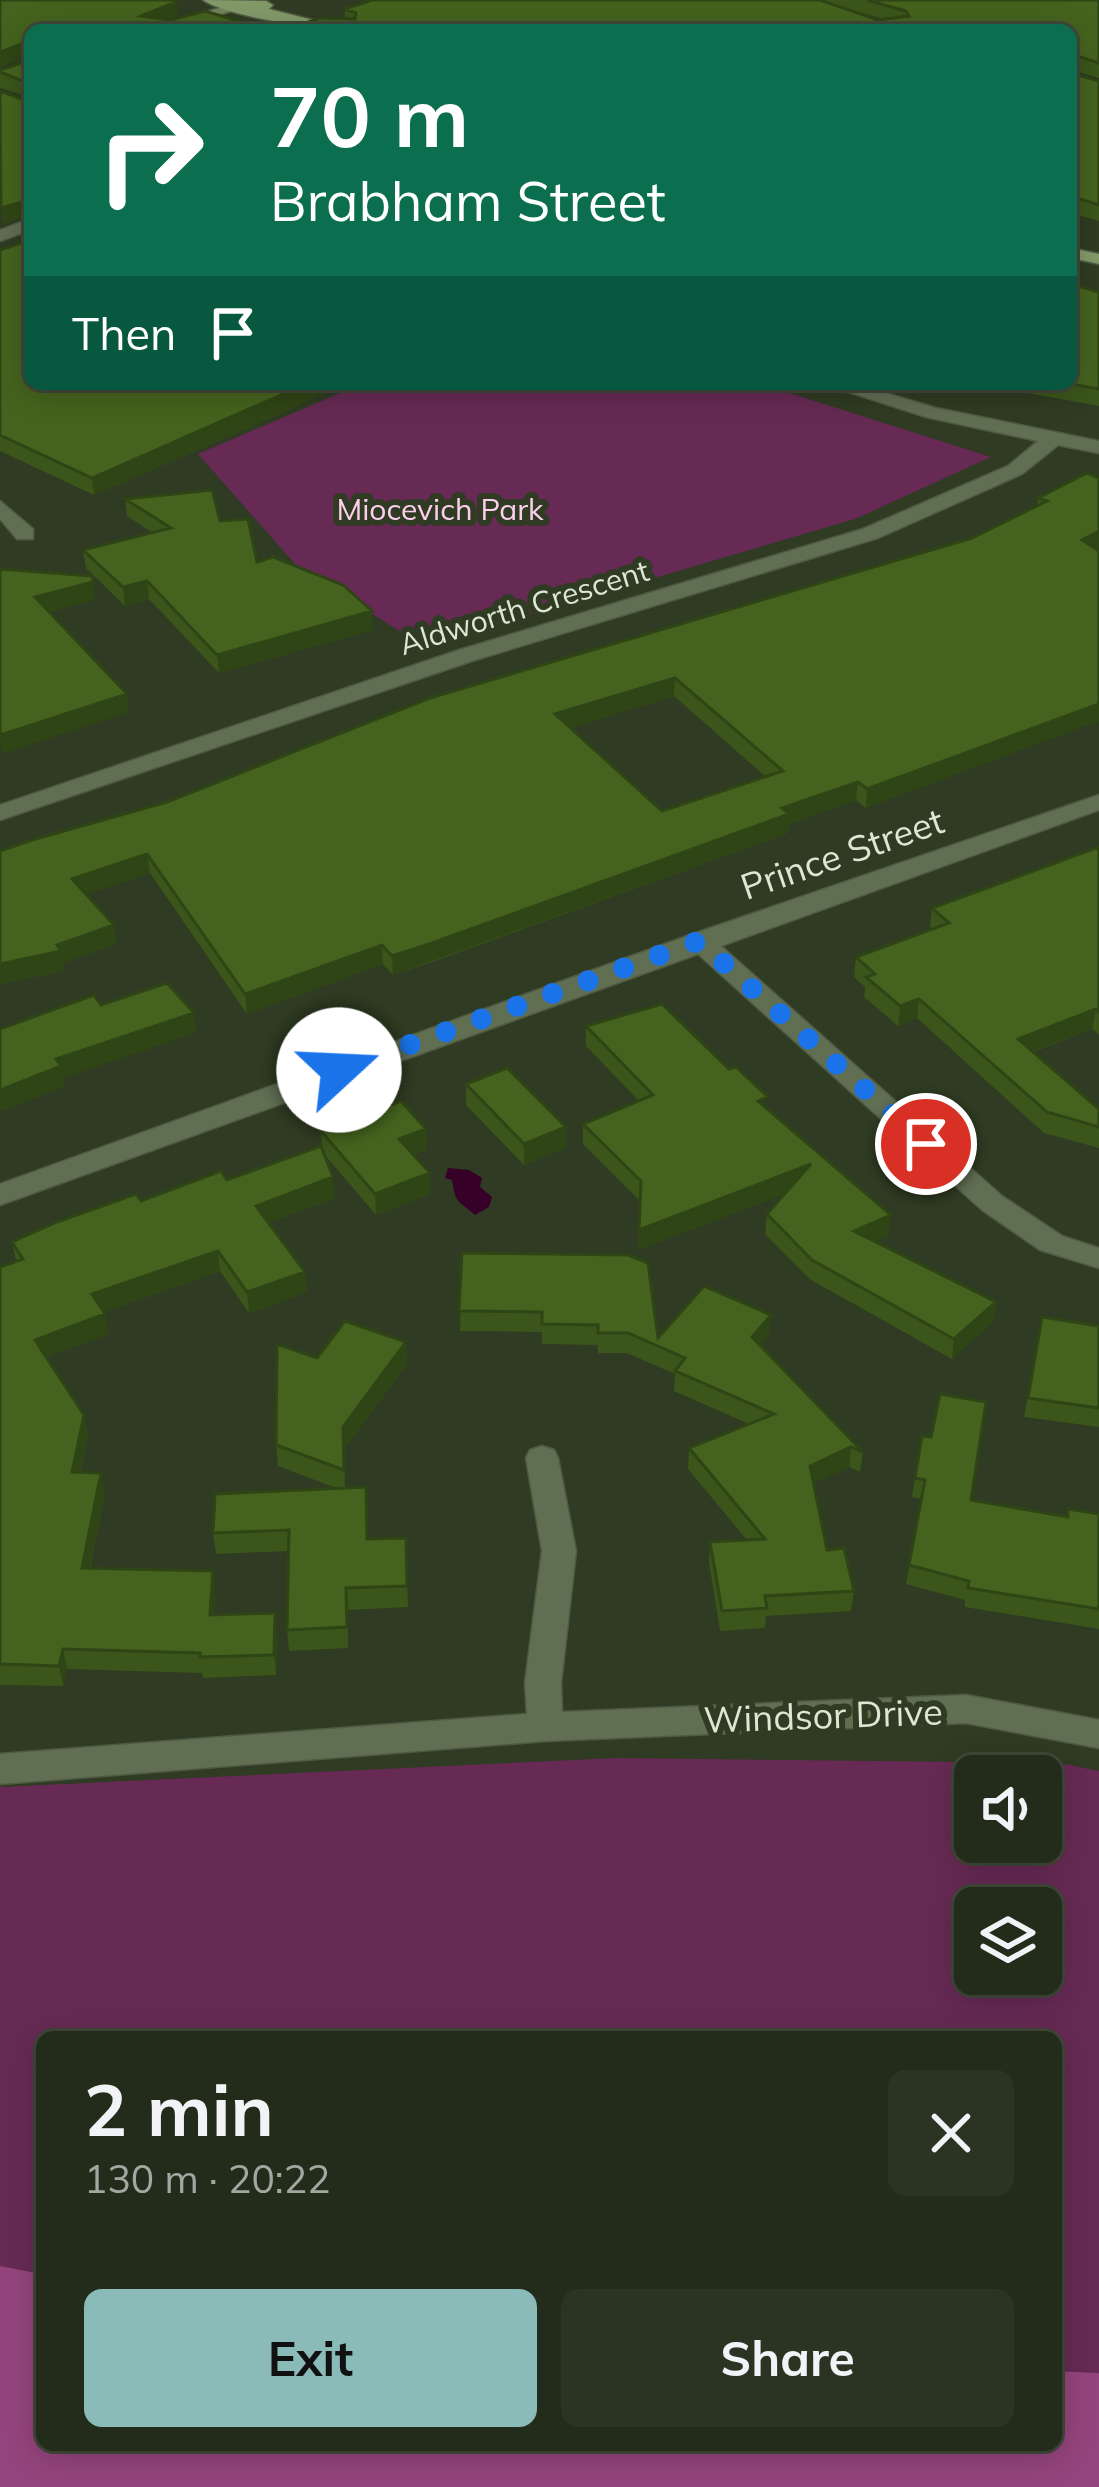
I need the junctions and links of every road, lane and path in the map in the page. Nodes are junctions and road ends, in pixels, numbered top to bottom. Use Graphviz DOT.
graph roads {
  1 [pos="209,0"];
  2 [pos="279,0"];
  3 [pos="240,8"];
  4 [pos="317,21"];
  5 [pos="146,24"];
  6 [pos="178,24"];
  7 [pos="326,24"];
  8 [pos="854,390"];
  9 [pos="1054,438"];
  10 [pos="1099,447"];
  11 [pos="0,507"];
  12 [pos="25,534"];
  13 [pos="1099,802"];
  14 [pos="0,814"];
  15 [pos="699,941"];
  16 [pos="0,1196"];
  17 [pos="1099,1258"];
  18 [pos="542,1458"];
  19 [pos="545,1727"];
  20 [pos="1099,1734"];
  21 [pos="0,1769"];
  1 -- 3 [label="main road"];
  1 -- 5 [label="main road"];
  2 -- 3 [label="main road"];
  2 -- 4 [label="main road"];
  3 -- 4 [label="main road"];
  3 -- 6 [label="main road"];
  4 -- 7 [label="main road"];
  8 -- 9 [label="street"];
  9 -- 10 [label="street"];
  9 -- 14 [label="street, Aldworth Crescent"];
  11 -- 12 [label="street"];
  13 -- 15 [label="street, Prince Street"];
  15 -- 16 [label="street, Prince Street"];
  15 -- 17 [label="street"];
  18 -- 19 [label="street"];
  19 -- 20 [label="street, Windsor Drive"];
  19 -- 21 [label="street, Windsor Drive"];
}
